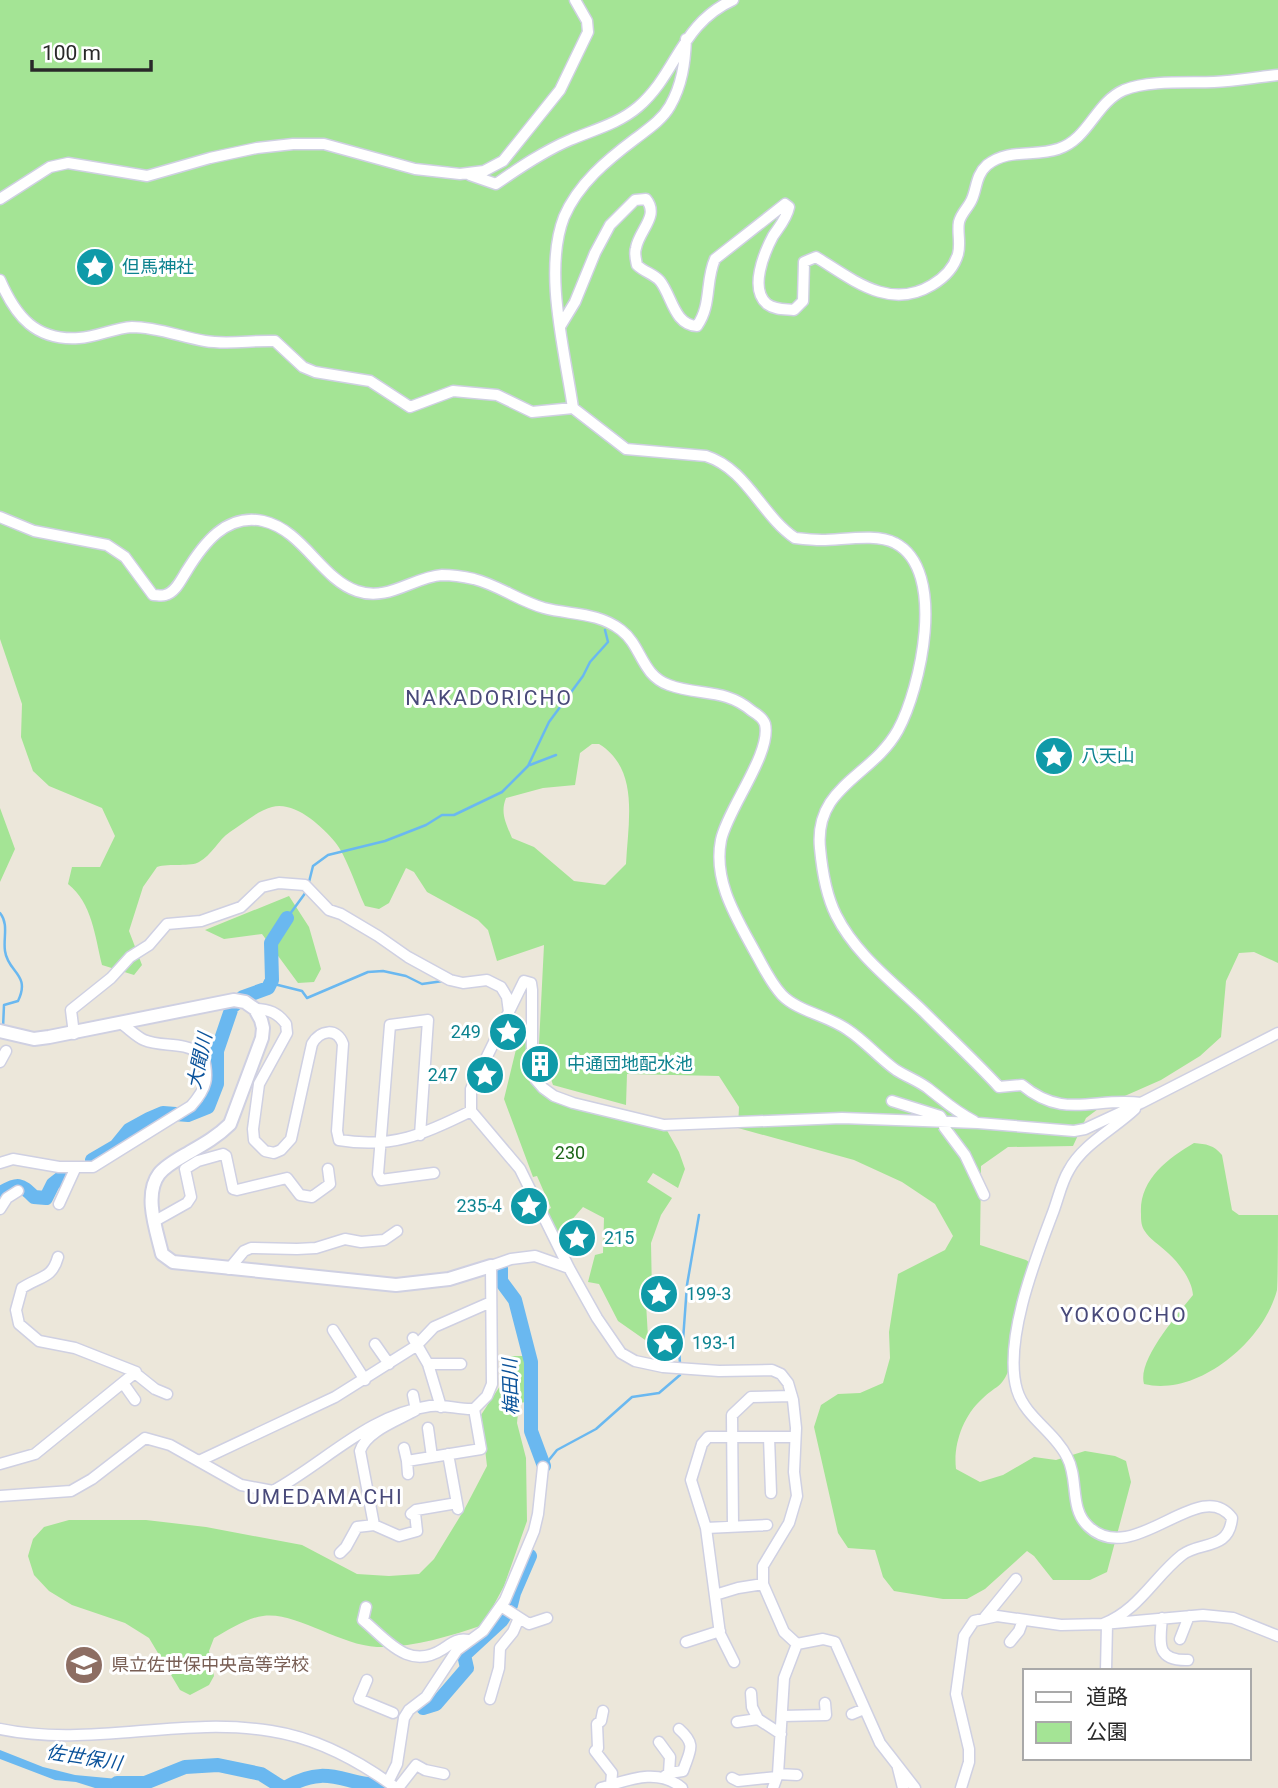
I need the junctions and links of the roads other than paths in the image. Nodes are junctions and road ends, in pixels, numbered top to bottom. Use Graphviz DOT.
graph roads {
  1 [pos="575,0"];
  2 [pos="733,0"];
  3 [pos="687,39"];
  4 [pos="1278,75"];
  5 [pos="470,174"];
  6 [pos="0,199"];
  7 [pos="0,280"];
  8 [pos="561,325"];
  9 [pos="573,408"];
  10 [pos="0,517"];
  11 [pos="245,1004"];
  12 [pos="509,1013"];
  13 [pos="122,1024"];
  14 [pos="0,1031"];
  15 [pos="1278,1033"];
  16 [pos="75,1034"];
  17 [pos="1278,1041"];
  18 [pos="1251,1046"];
  19 [pos="6,1051"];
  20 [pos="0,1062"];
  21 [pos="892,1101"];
  22 [pos="1141,1103"];
  23 [pos="471,1111"];
  24 [pos="944,1122"];
  25 [pos="978,1123"];
  26 [pos="420,1135"];
  27 [pos="379,1144"];
  28 [pos="0,1163"];
  29 [pos="75,1169"];
  30 [pos="328,1169"];
  31 [pos="434,1173"];
  32 [pos="18,1191"];
  33 [pos="984,1195"];
  34 [pos="59,1204"];
  35 [pos="0,1209"];
  36 [pos="155,1221"];
  37 [pos="397,1231"];
  38 [pos="557,1252"];
  39 [pos="58,1257"];
  40 [pos="491,1266"];
  41 [pos="229,1269"];
  42 [pos="491,1302"];
  43 [pos="333,1330"];
  44 [pos="415,1342"];
  45 [pos="375,1345"];
  46 [pos="389,1364"];
  47 [pos="428,1364"];
  48 [pos="461,1364"];
  49 [pos="135,1373"];
  50 [pos="365,1380"];
  51 [pos="123,1383"];
  52 [pos="167,1394"];
  53 [pos="413,1395"];
  54 [pos="792,1396"];
  55 [pos="135,1400"];
  56 [pos="441,1407"];
  57 [pos="474,1409"];
  58 [pos="416,1410"];
  59 [pos="430,1431"];
  60 [pos="731,1437"];
  61 [pos="769,1437"];
  62 [pos="795,1437"];
  63 [pos="404,1448"];
  64 [pos="448,1454"];
  65 [pos="432,1457"];
  66 [pos="199,1461"];
  67 [pos="407,1461"];
  68 [pos="0,1464"];
  69 [pos="543,1467"];
  70 [pos="408,1474"];
  71 [pos="771,1493"];
  72 [pos="0,1496"];
  73 [pos="374,1525"];
  74 [pos="767,1525"];
  75 [pos="733,1526"];
  76 [pos="706,1528"];
  77 [pos="340,1553"];
  78 [pos="1016,1579"];
  79 [pos="763,1584"];
  80 [pos="715,1595"];
  81 [pos="501,1606"];
  82 [pos="366,1607"];
  83 [pos="1189,1616"];
  84 [pos="985,1617"];
  85 [pos="519,1618"];
  86 [pos="547,1618"];
  87 [pos="1162,1618"];
  88 [pos="1023,1620"];
  89 [pos="1105,1624"];
  90 [pos="720,1631"];
  91 [pos="1278,1636"];
  92 [pos="1180,1639"];
  93 [pos="468,1640"];
  94 [pos="686,1642"];
  95 [pos="1010,1642"];
  96 [pos="797,1644"];
  97 [pos="1188,1660"];
  98 [pos="734,1662"];
  99 [pos="1106,1669"];
  100 [pos="367,1679"];
  101 [pos="751,1693"];
  102 [pos="490,1699"];
  103 [pos="825,1703"];
  104 [pos="864,1709"];
  105 [pos="410,1710"];
  106 [pos="603,1711"];
  107 [pos="852,1714"];
  108 [pos="782,1716"];
  109 [pos="758,1719"];
  110 [pos="737,1721"];
  111 [pos="0,1729"];
  112 [pos="679,1729"];
  113 [pos="781,1734"];
  114 [pos="659,1742"];
  115 [pos="897,1764"];
  116 [pos="444,1774"];
  117 [pos="667,1775"];
  118 [pos="777,1775"];
  119 [pos="797,1776"];
  120 [pos="732,1778"];
  121 [pos="394,1786"];
  122 [pos="605,1787"];
  123 [pos="682,1788"];
  124 [pos="773,1788"];
  125 [pos="903,1788"];
  126 [pos="915,1788"];
  127 [pos="961,1788"];
  1 -- 5 [label="street"];
  2 -- 3 [label="street"];
  3 -- 5 [label="street"];
  3 -- 8 [label="street"];
  4 -- 8 [label="street"];
  5 -- 6 [label="street"];
  7 -- 9 [label="street"];
  8 -- 9 [label="street"];
  9 -- 22 [label="street"];
  10 -- 25 [label="street"];
  11 -- 13 [label="street"];
  11 -- 27 [label="street"];
  11 -- 36 [label="street"];
  12 -- 16 [label="street"];
  12 -- 23 [label="street"];
  12 -- 24 [label="street"];
  13 -- 16 [label="street"];
  13 -- 29 [label="street"];
  14 -- 16 [label="street"];
  15 -- 18 [label="street"];
  17 -- 18 [label="street"];
  18 -- 22 [label="street"];
  19 -- 20 [label="street"];
  21 -- 24 [label="street"];
  22 -- 25 [label="street"];
  22 -- 89 [label="street"];
  23 -- 26 [label="street"];
  23 -- 38 [label="street"];
  24 -- 25 [label="street"];
  24 -- 33 [label="street"];
  26 -- 27 [label="street"];
  26 -- 27 [label="street"];
  27 -- 31 [label="street"];
  28 -- 29 [label="street"];
  29 -- 34 [label="street"];
  30 -- 36 [label="street"];
  32 -- 35 [label="street"];
  36 -- 41 [label="street"];
  37 -- 41 [label="street"];
  38 -- 40 [label="street"];
  38 -- 54 [label="street"];
  39 -- 49 [label="street"];
  40 -- 41 [label="street"];
  40 -- 42 [label="street"];
  42 -- 44 [label="street"];
  42 -- 57 [label="street"];
  43 -- 50 [label="street"];
  44 -- 46 [label="street"];
  44 -- 47 [label="street"];
  45 -- 46 [label="street"];
  46 -- 50 [label="street"];
  47 -- 48 [label="street"];
  47 -- 56 [label="street"];
  49 -- 51 [label="street"];
  49 -- 52 [label="street"];
  50 -- 66 [label="street"];
  51 -- 55 [label="street"];
  51 -- 68 [label="street"];
  53 -- 58 [label="street"];
  54 -- 60 [label="street"];
  54 -- 62 [label="street"];
  56 -- 57 [label="street"];
  56 -- 58 [label="street"];
  57 -- 64 [label="street"];
  58 -- 66 [label="street"];
  58 -- 73 [label="street"];
  59 -- 65 [label="street"];
  60 -- 61 [label="street"];
  60 -- 75 [label="street"];
  60 -- 76 [label="street"];
  61 -- 62 [label="street"];
  61 -- 71 [label="street"];
  62 -- 79 [label="street"];
  63 -- 67 [label="street"];
  64 -- 65 [label="street"];
  64 -- 73 [label="street"];
  65 -- 67 [label="street"];
  66 -- 72 [label="street"];
  67 -- 70 [label="street"];
  69 -- 81 [label="street"];
  73 -- 77 [label="street"];
  74 -- 75 [label="street"];
  75 -- 76 [label="street"];
  76 -- 80 [label="street"];
  78 -- 84 [label="street"];
  79 -- 80 [label="street"];
  79 -- 96 [label="street"];
  80 -- 90 [label="street"];
  81 -- 85 [label="street"];
  81 -- 93 [label="street"];
  82 -- 93 [label="street"];
  83 -- 87 [label="street"];
  83 -- 91 [label="street"];
  83 -- 92 [label="street"];
  84 -- 88 [label="street"];
  84 -- 127 [label="street"];
  85 -- 86 [label="street"];
  85 -- 102 [label="street"];
  87 -- 89 [label="street"];
  87 -- 97 [label="street"];
  88 -- 89 [label="street"];
  88 -- 95 [label="street"];
  89 -- 99 [label="street"];
  90 -- 94 [label="street"];
  90 -- 98 [label="street"];
  93 -- 105 [label="street"];
  96 -- 104 [label="street"];
  96 -- 108 [label="street"];
  100 -- 105 [label="street"];
  101 -- 109 [label="street"];
  103 -- 108 [label="street"];
  104 -- 107 [label="street"];
  104 -- 115 [label="street"];
  105 -- 121 [label="street"];
  106 -- 122 [label="street"];
  108 -- 113 [label="street"];
  109 -- 110 [label="street"];
  109 -- 113 [label="street"];
  111 -- 121 [label="street"];
  112 -- 117 [label="street"];
  113 -- 118 [label="street"];
  114 -- 117 [label="street"];
  115 -- 125 [label="street"];
  115 -- 126 [label="street"];
  116 -- 121 [label="street"];
  117 -- 122 [label="street"];
  117 -- 123 [label="street"];
  118 -- 119 [label="street"];
  118 -- 120 [label="street"];
  118 -- 124 [label="street"];
}
